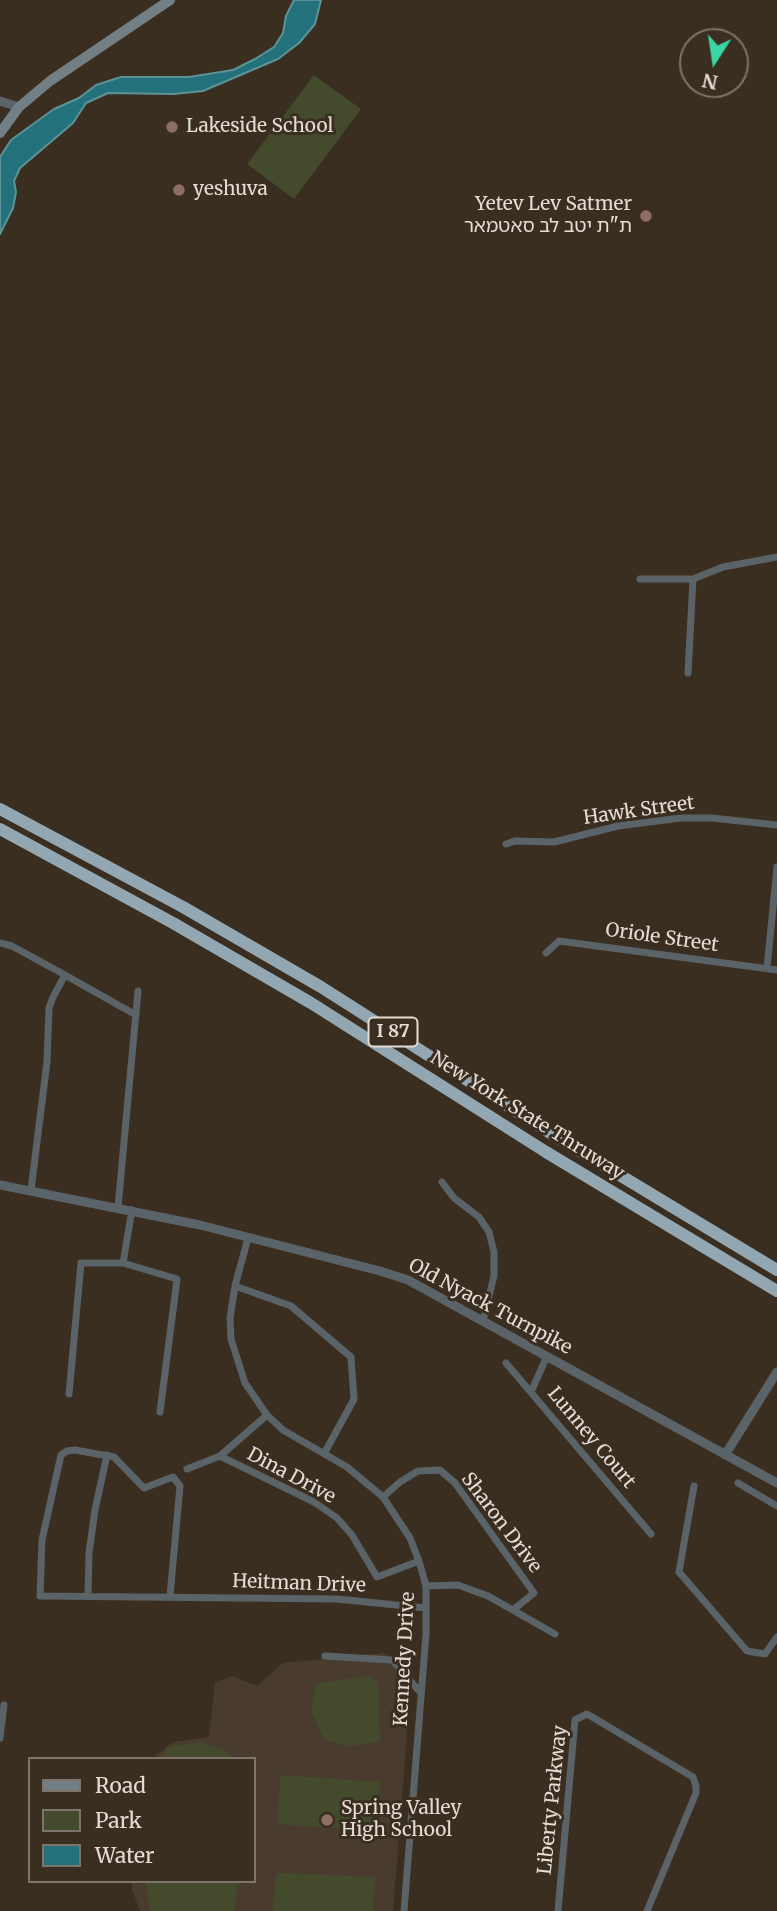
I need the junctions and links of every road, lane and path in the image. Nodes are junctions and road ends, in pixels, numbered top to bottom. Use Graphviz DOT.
graph roads {
  1 [pos="170,0"];
  2 [pos="0,102"];
  3 [pos="19,107"];
  4 [pos="0,133"];
  5 [pos="777,557"];
  6 [pos="640,579"];
  7 [pos="693,579"];
  8 [pos="688,674"];
  9 [pos="0,808"];
  10 [pos="777,825"];
  11 [pos="0,829"];
  12 [pos="506,844"];
  13 [pos="777,867"];
  14 [pos="0,943"];
  15 [pos="546,953"];
  16 [pos="767,968"];
  17 [pos="777,970"];
  18 [pos="65,975"];
  19 [pos="138,991"];
  20 [pos="136,1015"];
  21 [pos="442,1182"];
  22 [pos="0,1185"];
  23 [pos="31,1190"];
  24 [pos="118,1207"];
  25 [pos="132,1210"];
  26 [pos="247,1238"];
  27 [pos="123,1263"];
  28 [pos="777,1270"];
  29 [pos="235,1286"];
  30 [pos="777,1291"];
  31 [pos="483,1321"];
  32 [pos="547,1356"];
  33 [pos="506,1363"];
  34 [pos="777,1372"];
  35 [pos="531,1392"];
  36 [pos="69,1394"];
  37 [pos="160,1412"];
  38 [pos="267,1415"];
  39 [pos="324,1454"];
  40 [pos="107,1455"];
  41 [pos="725,1455"];
  42 [pos="220,1456"];
  43 [pos="187,1469"];
  44 [pos="738,1483"];
  45 [pos="777,1483"];
  46 [pos="694,1486"];
  47 [pos="383,1496"];
  48 [pos="777,1506"];
  49 [pos="651,1534"];
  50 [pos="419,1561"];
  51 [pos="426,1586"];
  52 [pos="88,1596"];
  53 [pos="170,1596"];
  54 [pos="426,1608"];
  55 [pos="513,1610"];
  56 [pos="555,1634"];
  57 [pos="777,1637"];
  58 [pos="325,1656"];
  59 [pos="421,1693"];
  60 [pos="4,1705"];
  61 [pos="0,1738"];
  62 [pos="404,1911"];
  63 [pos="558,1911"];
  64 [pos="647,1911"];
  1 -- 3 [label="main road"];
  2 -- 3 [label="street"];
  3 -- 4 [label="main road"];
  5 -- 7 [label="street"];
  6 -- 7 [label="street"];
  7 -- 8 [label="street"];
  9 -- 28 [label="highway, New York State Thruway / I 87"];
  10 -- 12 [label="street, Hawk Street"];
  11 -- 30 [label="highway, New York State Thruway / I 87"];
  13 -- 16 [label="street"];
  14 -- 18 [label="street"];
  15 -- 16 [label="street, Oriole Street"];
  16 -- 17 [label="street, Oriole Street"];
  18 -- 20 [label="street"];
  18 -- 23 [label="street"];
  19 -- 20 [label="street"];
  20 -- 24 [label="street"];
  21 -- 31 [label="street"];
  22 -- 23 [label="street, Old Nyack Turnpike"];
  23 -- 24 [label="street, Old Nyack Turnpike"];
  24 -- 25 [label="street, Old Nyack Turnpike"];
  25 -- 26 [label="street, Old Nyack Turnpike"];
  25 -- 27 [label="street"];
  26 -- 29 [label="street, Kennedy Drive"];
  26 -- 31 [label="street, Old Nyack Turnpike"];
  27 -- 36 [label="street"];
  27 -- 37 [label="street"];
  29 -- 38 [label="street, Kennedy Drive"];
  29 -- 39 [label="street"];
  31 -- 32 [label="street, Old Nyack Turnpike"];
  32 -- 35 [label="street"];
  32 -- 41 [label="street, Old Nyack Turnpike"];
  33 -- 35 [label="street, Lunney Court"];
  34 -- 41 [label="street"];
  35 -- 49 [label="street, Lunney Court"];
  38 -- 39 [label="street, Kennedy Drive"];
  38 -- 42 [label="street, Dina Drive"];
  39 -- 47 [label="street, Kennedy Drive"];
  40 -- 52 [label="street"];
  40 -- 52 [label="street, Heitman Drive"];
  40 -- 53 [label="street"];
  41 -- 45 [label="street, Old Nyack Turnpike"];
  42 -- 43 [label="street"];
  42 -- 50 [label="street, Dina Drive"];
  44 -- 48 [label="street"];
  46 -- 57 [label="street"];
  47 -- 50 [label="street, Kennedy Drive"];
  47 -- 55 [label="street, Sharon Drive"];
  50 -- 51 [label="street, Kennedy Drive"];
  51 -- 54 [label="street, Kennedy Drive"];
  51 -- 55 [label="street"];
  52 -- 53 [label="street, Heitman Drive"];
  53 -- 54 [label="street, Heitman Drive"];
  54 -- 59 [label="street, Kennedy Drive"];
  55 -- 56 [label="street"];
  58 -- 59 [label="street"];
  59 -- 62 [label="street, Kennedy Drive"];
  60 -- 61 [label="street"];
  63 -- 64 [label="street, Liberty Parkway"];
}
